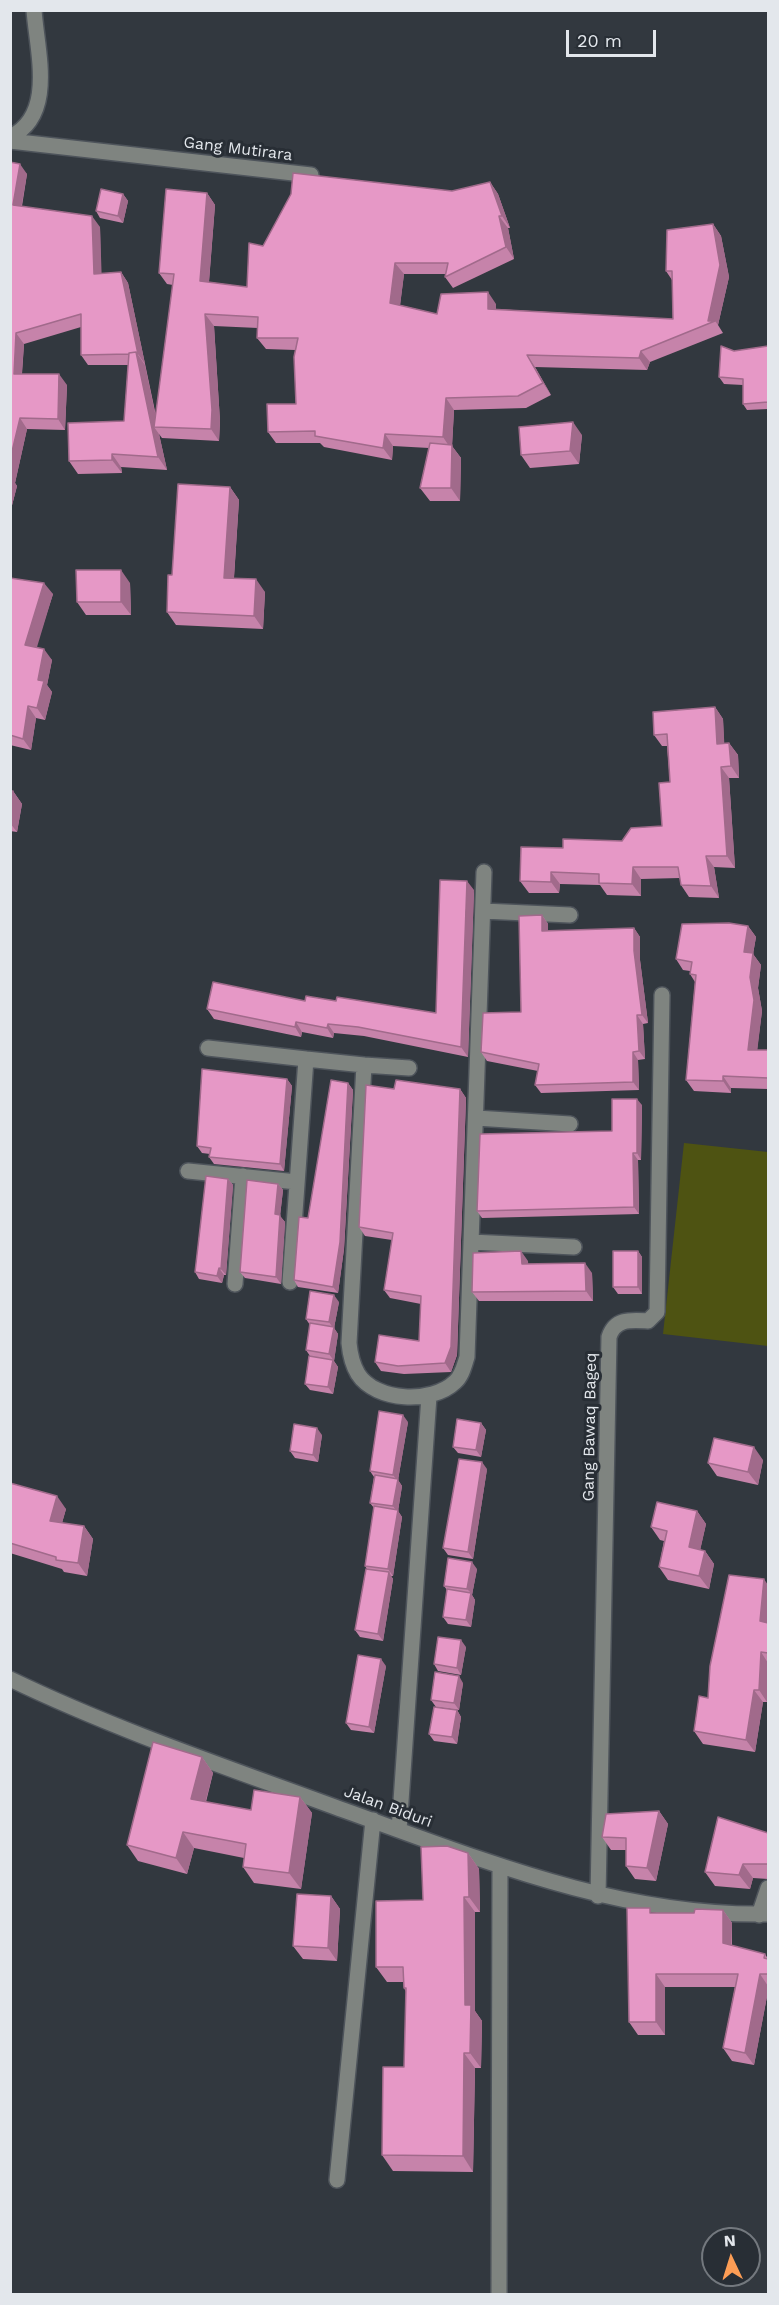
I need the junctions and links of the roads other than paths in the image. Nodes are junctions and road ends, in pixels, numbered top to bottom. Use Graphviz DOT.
graph roads {
  1 [pos="34,10"];
  2 [pos="10,139"];
  3 [pos="331,178"];
  4 [pos="484,872"];
  5 [pos="483,911"];
  6 [pos="570,915"];
  7 [pos="662,995"];
  8 [pos="208,1048"];
  9 [pos="306,1059"];
  10 [pos="364,1065"];
  11 [pos="409,1068"];
  12 [pos="476,1118"];
  13 [pos="570,1124"];
  14 [pos="188,1171"];
  15 [pos="243,1176"];
  16 [pos="297,1182"];
  17 [pos="471,1242"];
  18 [pos="574,1247"];
  19 [pos="290,1282"];
  20 [pos="235,1284"];
  21 [pos="429,1396"];
  22 [pos="10,1679"];
  23 [pos="373,1820"];
  24 [pos="399,1830"];
  25 [pos="500,1866"];
  26 [pos="768,1888"];
  27 [pos="598,1896"];
  28 [pos="764,1915"];
  29 [pos="337,2180"];
  30 [pos="499,2295"];
  1 -- 2 [label="street"];
  2 -- 3 [label="street, Gang Mutirara"];
  4 -- 5 [label="street"];
  5 -- 6 [label="street"];
  5 -- 12 [label="street"];
  7 -- 27 [label="street, Gang Bawaq Bageq"];
  8 -- 9 [label="street"];
  9 -- 10 [label="street"];
  9 -- 16 [label="street"];
  10 -- 11 [label="street"];
  10 -- 21 [label="street"];
  12 -- 13 [label="street"];
  12 -- 17 [label="street"];
  14 -- 15 [label="street"];
  15 -- 16 [label="street"];
  15 -- 20 [label="street"];
  16 -- 19 [label="street"];
  17 -- 18 [label="street"];
  17 -- 21 [label="street"];
  21 -- 24 [label="street"];
  22 -- 23 [label="street, Jalan Biduri"];
  23 -- 24 [label="street, Jalan Biduri"];
  23 -- 29 [label="street"];
  24 -- 25 [label="street, Jalan Biduri"];
  25 -- 27 [label="street, Jalan Biduri"];
  25 -- 30 [label="street"];
  26 -- 28 [label="street"];
  27 -- 28 [label="street, Jalan Biduri"];
}
